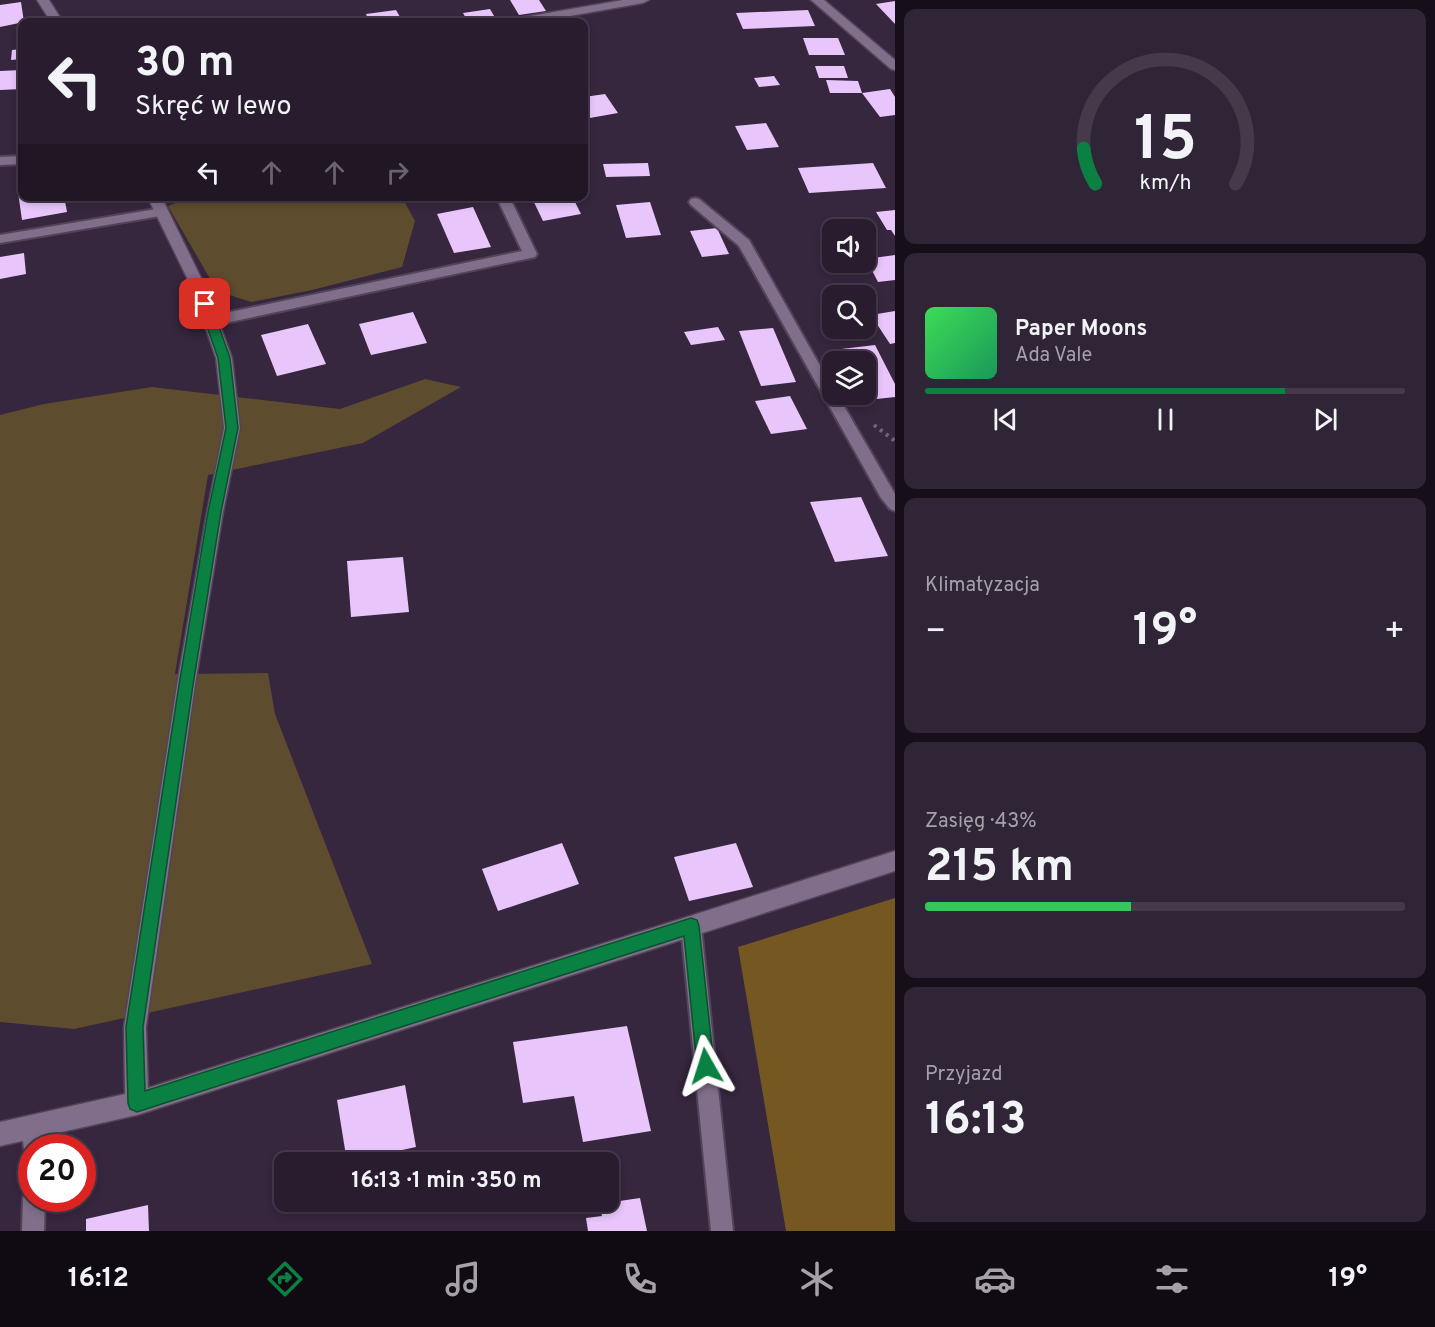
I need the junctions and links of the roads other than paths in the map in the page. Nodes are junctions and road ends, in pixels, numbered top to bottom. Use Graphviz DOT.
graph roads {
  1 [pos="43,0"];
  2 [pos="643,0"];
  3 [pos="817,0"];
  4 [pos="54,18"];
  5 [pos="542,18"];
  6 [pos="895,66"];
  7 [pos="18,160"];
  8 [pos="0,161"];
  9 [pos="504,201"];
  10 [pos="695,202"];
  11 [pos="158,204"];
  12 [pos="0,238"];
  13 [pos="211,321"];
  14 [pos="895,505"];
  15 [pos="895,861"];
  16 [pos="691,926"];
  17 [pos="137,1103"];
  18 [pos="0,1134"];
  19 [pos="46,1134"];
  20 [pos="18,1136"];
  21 [pos="34,1212"];
  22 [pos="33,1231"];
  23 [pos="722,1231"];
  1 -- 4 [label="street"];
  2 -- 5 [label="street"];
  3 -- 6 [label="street"];
  7 -- 8 [label="lane"];
  9 -- 13 [label="lane"];
  10 -- 14 [label="lane"];
  11 -- 12 [label="lane"];
  11 -- 13 [label="street"];
  13 -- 17 [label="street"];
  15 -- 16 [label="street"];
  16 -- 17 [label="street"];
  16 -- 23 [label="lane"];
  17 -- 19 [label="street"];
  18 -- 20 [label="street"];
  21 -- 22 [label="lane"];
}
